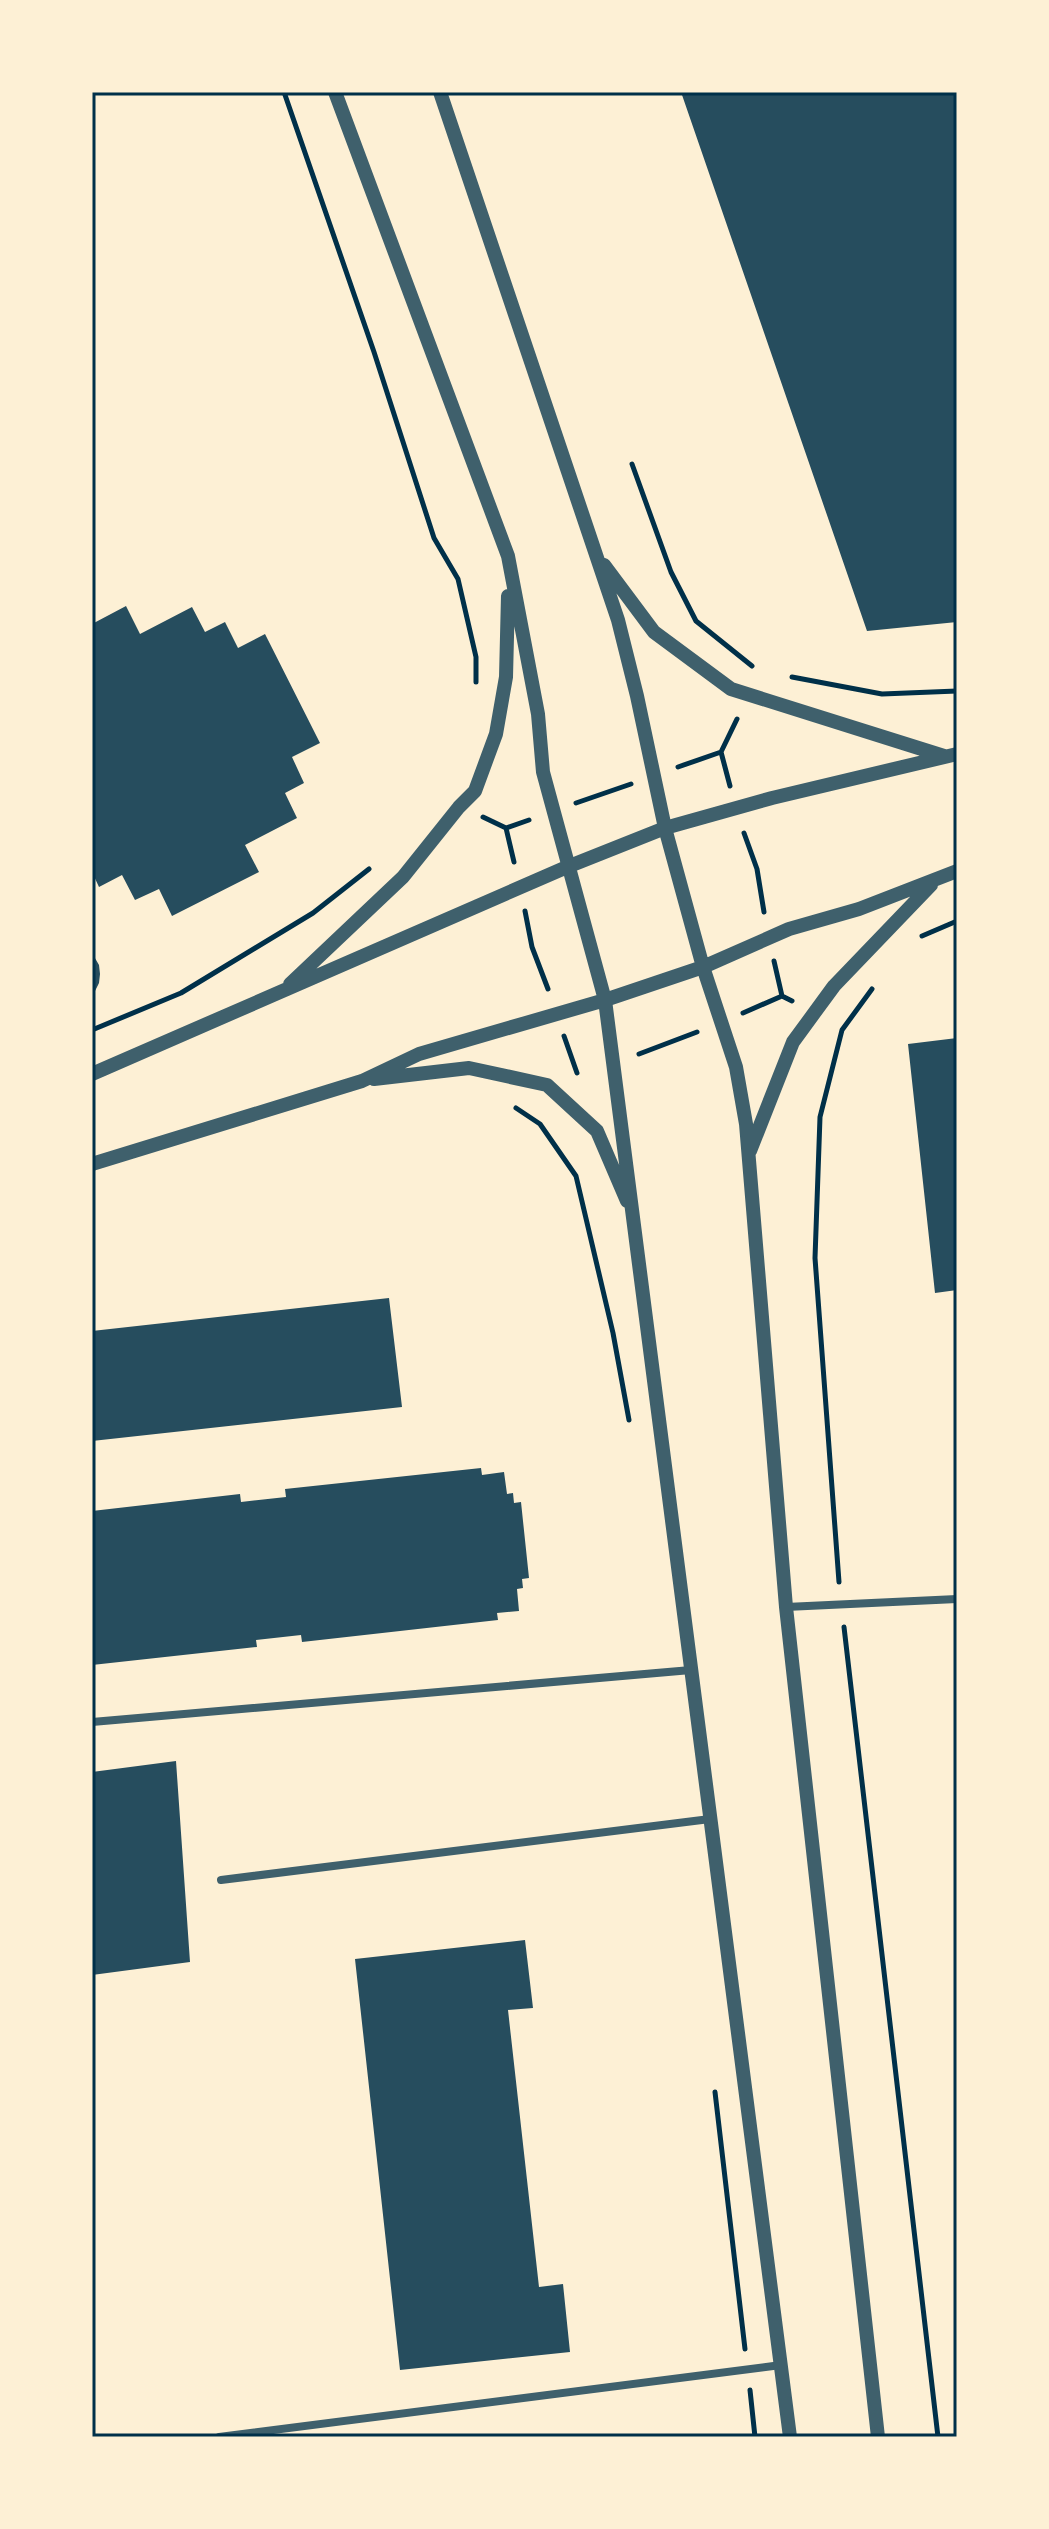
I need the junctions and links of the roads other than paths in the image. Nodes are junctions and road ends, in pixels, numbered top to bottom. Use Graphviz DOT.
graph roads {
  1 [pos="335,92"];
  2 [pos="440,92"];
  3 [pos="595,553"];
  4 [pos="508,556"];
  5 [pos="951,755"];
  6 [pos="665,828"];
  7 [pos="567,867"];
  8 [pos="957,871"];
  9 [pos="936,880"];
  10 [pos="703,967"];
  11 [pos="282,992"];
  12 [pos="605,1000"];
  13 [pos="92,1074"];
  14 [pos="362,1081"];
  15 [pos="749,1155"];
  16 [pos="92,1164"];
  17 [pos="634,1219"];
  18 [pos="957,1599"];
  19 [pos="786,1607"];
  20 [pos="691,1670"];
  21 [pos="92,1722"];
  22 [pos="710,1819"];
  23 [pos="221,1880"];
  24 [pos="781,2365"];
  25 [pos="219,2437"];
  26 [pos="790,2437"];
  27 [pos="878,2437"];
  1 -- 4 [label="street"];
  2 -- 3 [label="street"];
  3 -- 5 [label="street"];
  3 -- 6 [label="street"];
  4 -- 7 [label="street"];
  4 -- 11 [label="street"];
  5 -- 6 [label="street"];
  6 -- 7 [label="street"];
  6 -- 10 [label="street"];
  7 -- 11 [label="street"];
  7 -- 12 [label="street"];
  8 -- 9 [label="street"];
  9 -- 10 [label="street"];
  9 -- 15 [label="street"];
  10 -- 12 [label="street"];
  10 -- 15 [label="street"];
  11 -- 13 [label="street"];
  12 -- 14 [label="street"];
  12 -- 17 [label="street"];
  14 -- 16 [label="street"];
  14 -- 17 [label="street"];
  15 -- 19 [label="street"];
  17 -- 20 [label="street"];
  18 -- 19 [label="street"];
  19 -- 27 [label="street"];
  20 -- 21 [label="street"];
  20 -- 22 [label="street"];
  22 -- 23 [label="street"];
  22 -- 24 [label="street"];
  24 -- 25 [label="street"];
  24 -- 26 [label="street"];
}
